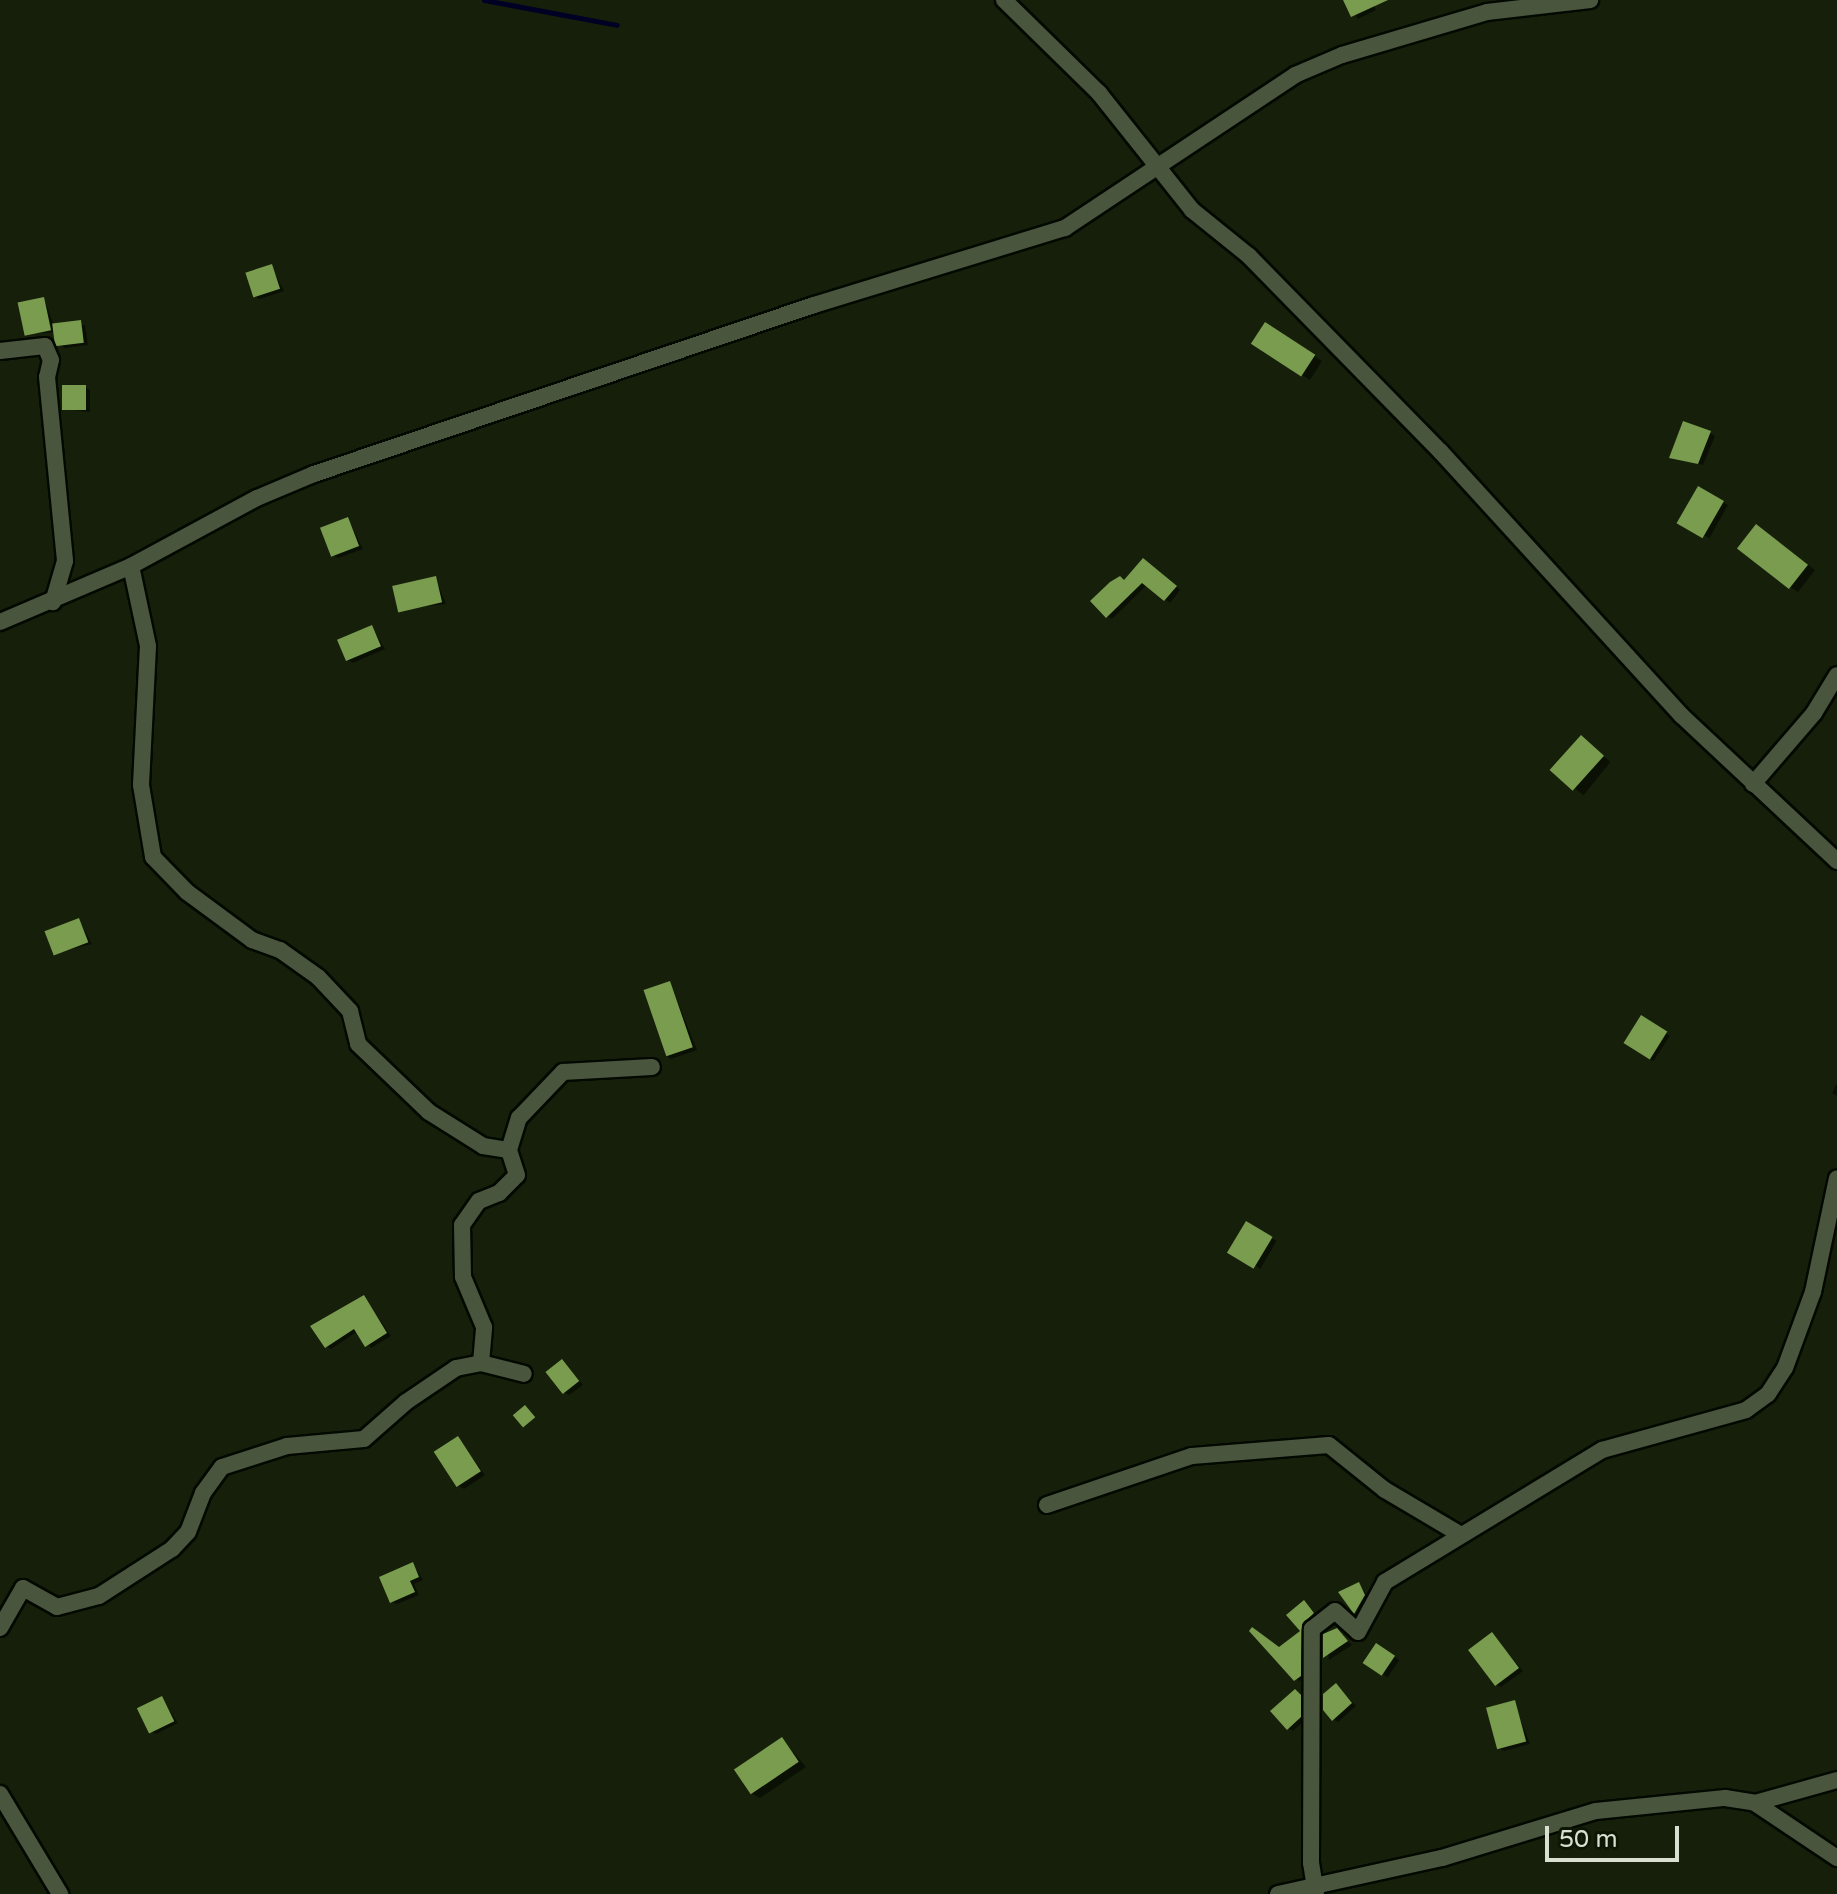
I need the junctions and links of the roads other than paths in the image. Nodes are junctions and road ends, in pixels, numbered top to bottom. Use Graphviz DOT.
graph roads {
  1 [pos="1004,0"];
  2 [pos="1590,0"];
  3 [pos="1157,172"];
  4 [pos="0,351"];
  5 [pos="131,566"];
  6 [pos="53,602"];
  7 [pos="0,622"];
  8 [pos="1837,675"];
  9 [pos="1753,784"];
  10 [pos="1837,861"];
  11 [pos="652,1067"];
  12 [pos="509,1150"];
  13 [pos="1837,1178"];
  14 [pos="481,1363"];
  15 [pos="524,1374"];
  16 [pos="1047,1505"];
  17 [pos="1461,1535"];
  18 [pos="0,1628"];
  19 [pos="1837,1780"];
  20 [pos="0,1794"];
  21 [pos="1755,1803"];
  22 [pos="1837,1858"];
  23 [pos="1317,1890"];
  24 [pos="60,1894"];
  25 [pos="1278,1894"];
  1 -- 3 [label="street"];
  2 -- 3 [label="street"];
  3 -- 5 [label="street"];
  3 -- 9 [label="street"];
  4 -- 6 [label="street"];
  5 -- 6 [label="street"];
  5 -- 12 [label="street"];
  6 -- 7 [label="street"];
  8 -- 9 [label="street"];
  9 -- 10 [label="street"];
  11 -- 12 [label="street"];
  12 -- 14 [label="street"];
  13 -- 17 [label="street"];
  14 -- 15 [label="street"];
  14 -- 18 [label="street"];
  16 -- 17 [label="street"];
  17 -- 23 [label="street"];
  19 -- 21 [label="street"];
  20 -- 24 [label="street"];
  21 -- 22 [label="street"];
  21 -- 23 [label="street"];
  23 -- 25 [label="street"];
}
